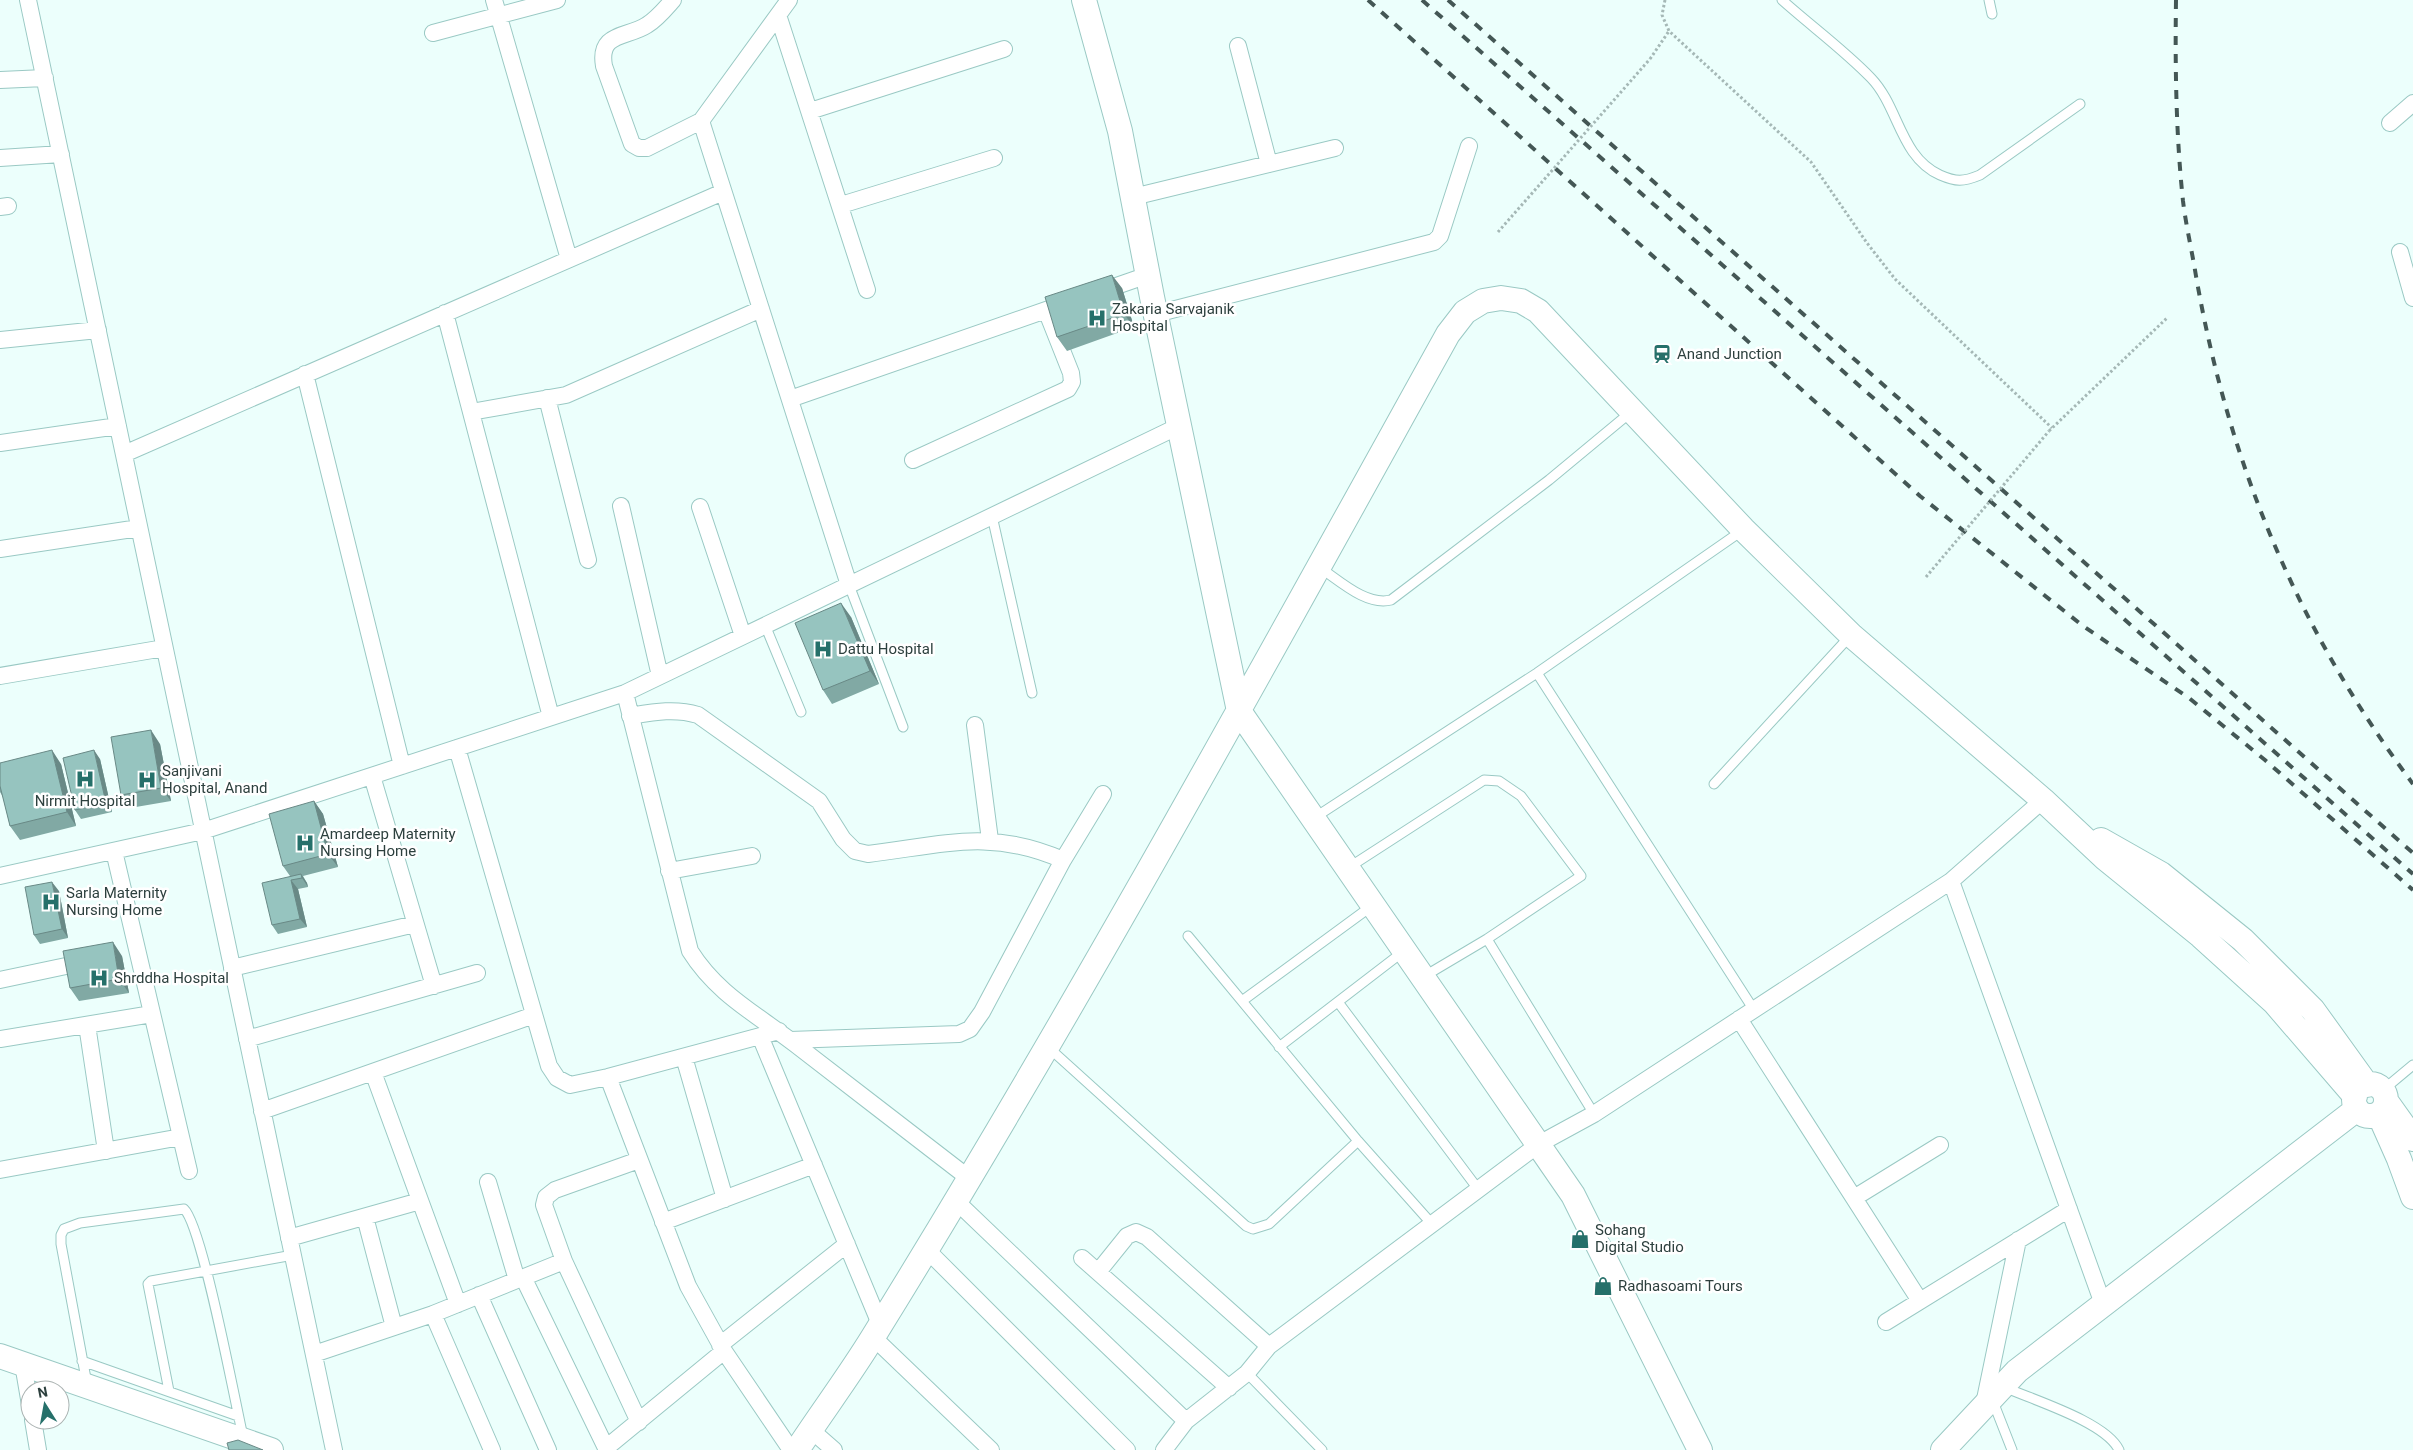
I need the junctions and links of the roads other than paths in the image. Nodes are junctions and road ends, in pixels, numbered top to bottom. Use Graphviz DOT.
graph roads {
  1 [pos="28,0"];
  2 [pos="557,0"];
  3 [pos="673,0"];
  4 [pos="789,0"];
  5 [pos="1084,0"];
  6 [pos="1782,0"];
  7 [pos="1989,0"];
  8 [pos="496,8"];
  9 [pos="1992,14"];
  10 [pos="778,15"];
  11 [pos="433,33"];
  12 [pos="1238,46"];
  13 [pos="1004,49"];
  14 [pos="44,78"];
  15 [pos="0,80"];
  16 [pos="2413,103"];
  17 [pos="2080,104"];
  18 [pos="810,110"];
  19 [pos="701,120"];
  20 [pos="2390,123"];
  21 [pos="1469,146"];
  22 [pos="1335,148"];
  23 [pos="61,154"];
  24 [pos="0,158"];
  25 [pos="994,158"];
  26 [pos="1270,164"];
  27 [pos="723,192"];
  28 [pos="1133,197"];
  29 [pos="841,205"];
  30 [pos="2400,252"];
  31 [pos="569,259"];
  32 [pos="1148,275"];
  33 [pos="867,290"];
  34 [pos="2413,298"];
  35 [pos="761,309"];
  36 [pos="1046,310"];
  37 [pos="445,313"];
  38 [pos="1156,314"];
  39 [pos="98,330"];
  40 [pos="0,340"];
  41 [pos="306,374"];
  42 [pos="547,398"];
  43 [pos="790,399"];
  44 [pos="1632,411"];
  45 [pos="471,412"];
  46 [pos="118,426"];
  47 [pos="1179,426"];
  48 [pos="0,443"];
  49 [pos="124,454"];
  50 [pos="913,460"];
  51 [pos="622,506"];
  52 [pos="700,507"];
  53 [pos="992,516"];
  54 [pos="139,528"];
  55 [pos="1743,529"];
  56 [pos="0,549"];
  57 [pos="588,560"];
  58 [pos="1319,567"];
  59 [pos="849,585"];
  60 [pos="765,625"];
  61 [pos="1850,635"];
  62 [pos="743,636"];
  63 [pos="164,648"];
  64 [pos="1537,673"];
  65 [pos="0,676"];
  66 [pos="660,676"];
  67 [pos="625,693"];
  68 [pos="1032,693"];
  69 [pos="1239,711"];
  70 [pos="801,712"];
  71 [pos="630,716"];
  72 [pos="551,717"];
  73 [pos="975,725"];
  74 [pos="903,727"];
  75 [pos="457,748"];
  76 [pos="402,766"];
  77 [pos="372,776"];
  78 [pos="1714,784"];
  79 [pos="1103,794"];
  80 [pos="2043,800"];
  81 [pos="1314,818"];
  82 [pos="203,831"];
  83 [pos="990,840"];
  84 [pos="114,851"];
  85 [pos="752,856"];
  86 [pos="1063,860"];
  87 [pos="1348,868"];
  88 [pos="669,871"];
  89 [pos="0,876"];
  90 [pos="1951,881"];
  91 [pos="1373,905"];
  92 [pos="415,924"];
  93 [pos="1188,936"];
  94 [pos="1487,939"];
  95 [pos="1404,950"];
  96 [pos="66,966"];
  97 [pos="232,968"];
  98 [pos="477,973"];
  99 [pos="1423,977"];
  100 [pos="0,980"];
  101 [pos="434,986"];
  102 [pos="1242,1001"];
  103 [pos="1338,1002"];
  104 [pos="1754,1010"];
  105 [pos="152,1014"];
  106 [pos="534,1015"];
  107 [pos="1739,1019"];
  108 [pos="87,1025"];
  109 [pos="760,1036"];
  110 [pos="784,1036"];
  111 [pos="247,1039"];
  112 [pos="0,1040"];
  113 [pos="1047,1046"];
  114 [pos="1279,1047"];
  115 [pos="684,1057"];
  116 [pos="2413,1065"];
  117 [pos="373,1072"];
  118 [pos="608,1077"];
  119 [pos="2371,1099"];
  120 [pos="262,1111"];
  121 [pos="1594,1114"];
  122 [pos="181,1137"];
  123 [pos="2413,1139"];
  124 [pos="1358,1141"];
  125 [pos="1538,1144"];
  126 [pos="1940,1145"];
  127 [pos="106,1151"];
  128 [pos="639,1160"];
  129 [pos="814,1165"];
  130 [pos="0,1170"];
  131 [pos="189,1171"];
  132 [pos="970,1179"];
  133 [pos="488,1182"];
  134 [pos="1478,1188"];
  135 [pos="2413,1197"];
  136 [pos="1854,1198"];
  137 [pos="725,1199"];
  138 [pos="420,1201"];
  139 [pos="957,1202"];
  140 [pos="2069,1209"];
  141 [pos="365,1217"];
  142 [pos="663,1222"];
  143 [pos="1431,1223"];
  144 [pos="289,1238"];
  145 [pos="2018,1240"];
  146 [pos="847,1244"];
  147 [pos="927,1250"];
  148 [pos="293,1256"];
  149 [pos="1082,1258"];
  150 [pos="564,1261"];
  151 [pos="206,1270"];
  152 [pos="1098,1272"];
  153 [pos="520,1279"];
  154 [pos="480,1295"];
  155 [pos="1920,1301"];
  156 [pos="458,1304"];
  157 [pos="2103,1304"];
  158 [pos="433,1314"];
  159 [pos="1886,1322"];
  160 [pos="394,1327"];
  161 [pos="877,1330"];
  162 [pos="1269,1346"];
  163 [pos="722,1348"];
  164 [pos="314,1354"];
  165 [pos="0,1356"];
  166 [pos="82,1361"];
  167 [pos="23,1364"];
  168 [pos="1247,1373"];
  169 [pos="26,1380"];
  170 [pos="87,1386"];
  171 [pos="1229,1388"];
  172 [pos="169,1391"];
  173 [pos="1992,1395"];
  174 [pos="238,1416"];
  175 [pos="1186,1421"];
  176 [pos="639,1422"];
  177 [pos="34,1430"];
  178 [pos="810,1430"];
  179 [pos="244,1441"];
  180 [pos="606,1449"];
  181 [pos="38,1450"];
  182 [pos="271,1450"];
  183 [pos="334,1450"];
  184 [pos="492,1450"];
  185 [pos="548,1450"];
  186 [pos="791,1450"];
  187 [pos="797,1450"];
  188 [pos="834,1450"];
  189 [pos="991,1450"];
  190 [pos="1127,1450"];
  191 [pos="1164,1450"];
  192 [pos="1322,1450"];
  193 [pos="1700,1450"];
  194 [pos="1942,1450"];
  195 [pos="2012,1450"];
  196 [pos="2120,1450"];
  1 -- 14 [label="street"];
  2 -- 8 [label="street"];
  3 -- 19 [label="street"];
  4 -- 10 [label="street"];
  5 -- 28 [label="street"];
  6 -- 17 [label="lane"];
  7 -- 9 [label="lane"];
  8 -- 11 [label="street"];
  8 -- 31 [label="street"];
  10 -- 18 [label="street"];
  10 -- 19 [label="street"];
  12 -- 26 [label="street"];
  13 -- 18 [label="street"];
  14 -- 15 [label="street"];
  14 -- 23 [label="street"];
  16 -- 20 [label="street"];
  18 -- 29 [label="street"];
  19 -- 27 [label="street"];
  21 -- 38 [label="street"];
  22 -- 26 [label="street"];
  23 -- 24 [label="street"];
  23 -- 39 [label="street"];
  25 -- 29 [label="street"];
  26 -- 28 [label="street"];
  27 -- 31 [label="street"];
  27 -- 35 [label="street"];
  28 -- 32 [label="street"];
  29 -- 33 [label="street"];
  30 -- 34 [label="street"];
  31 -- 37 [label="street"];
  32 -- 36 [label="street"];
  32 -- 38 [label="street"];
  35 -- 42 [label="street"];
  35 -- 43 [label="street"];
  36 -- 43 [label="street"];
  36 -- 50 [label="street"];
  37 -- 41 [label="street"];
  37 -- 45 [label="street"];
  38 -- 47 [label="street"];
  39 -- 40 [label="street"];
  39 -- 46 [label="street"];
  41 -- 49 [label="street"];
  41 -- 76 [label="street"];
  42 -- 45 [label="street"];
  42 -- 57 [label="street"];
  43 -- 59 [label="street"];
  44 -- 55 [label="street"];
  44 -- 58 [label="lane"];
  44 -- 58 [label="street"];
  45 -- 72 [label="street"];
  46 -- 48 [label="street"];
  46 -- 49 [label="street"];
  47 -- 53 [label="street"];
  47 -- 69 [label="street"];
  49 -- 54 [label="street"];
  51 -- 66 [label="street"];
  52 -- 62 [label="street"];
  53 -- 59 [label="street"];
  53 -- 68 [label="lane"];
  54 -- 56 [label="street"];
  54 -- 63 [label="street"];
  55 -- 61 [label="street"];
  55 -- 64 [label="lane"];
  58 -- 69 [label="street"];
  59 -- 60 [label="street"];
  59 -- 74 [label="lane"];
  60 -- 62 [label="street"];
  60 -- 70 [label="lane"];
  61 -- 78 [label="lane"];
  61 -- 80 [label="street"];
  62 -- 66 [label="street"];
  63 -- 65 [label="street"];
  63 -- 82 [label="street"];
  64 -- 81 [label="lane"];
  64 -- 104 [label="lane"];
  66 -- 67 [label="street"];
  67 -- 71 [label="street"];
  67 -- 72 [label="street"];
  69 -- 81 [label="street"];
  69 -- 113 [label="street"];
  71 -- 83 [label="street"];
  71 -- 88 [label="street"];
  72 -- 75 [label="street"];
  73 -- 83 [label="street"];
  75 -- 76 [label="street"];
  75 -- 106 [label="street"];
  76 -- 77 [label="street"];
  77 -- 82 [label="street"];
  77 -- 92 [label="street"];
  79 -- 86 [label="street"];
  80 -- 90 [label="street"];
  80 -- 119 [label="street"];
  81 -- 87 [label="street"];
  82 -- 84 [label="street"];
  82 -- 97 [label="street"];
  83 -- 86 [label="street"];
  84 -- 89 [label="street"];
  84 -- 105 [label="street"];
  85 -- 88 [label="street"];
  86 -- 110 [label="street"];
  87 -- 91 [label="street"];
  87 -- 94 [label="lane"];
  88 -- 110 [label="street"];
  90 -- 104 [label="street"];
  90 -- 140 [label="street"];
  91 -- 95 [label="street"];
  91 -- 102 [label="lane"];
  92 -- 97 [label="street"];
  92 -- 101 [label="street"];
  93 -- 102 [label="lane"];
  94 -- 99 [label="lane"];
  94 -- 121 [label="lane"];
  95 -- 99 [label="street"];
  95 -- 103 [label="lane"];
  96 -- 100 [label="street"];
  97 -- 111 [label="street"];
  98 -- 101 [label="street"];
  99 -- 125 [label="street"];
  101 -- 111 [label="street"];
  102 -- 114 [label="lane"];
  103 -- 114 [label="lane"];
  103 -- 134 [label="lane"];
  104 -- 107 [label="street"];
  105 -- 108 [label="street"];
  105 -- 122 [label="street"];
  106 -- 117 [label="street"];
  106 -- 118 [label="street"];
  107 -- 121 [label="street"];
  107 -- 136 [label="street"];
  108 -- 112 [label="street"];
  108 -- 127 [label="street"];
  109 -- 110 [label="street"];
  109 -- 115 [label="street"];
  109 -- 129 [label="street"];
  110 -- 132 [label="street"];
  111 -- 120 [label="street"];
  113 -- 124 [label="lane"];
  113 -- 132 [label="street"];
  114 -- 124 [label="lane"];
  115 -- 118 [label="street"];
  115 -- 137 [label="street"];
  116 -- 119 [label="lane"];
  117 -- 120 [label="street"];
  117 -- 138 [label="street"];
  118 -- 128 [label="street"];
  119 -- 123 [label="street"];
  119 -- 135 [label="street"];
  119 -- 157 [label="street"];
  120 -- 144 [label="street"];
  121 -- 125 [label="street"];
  122 -- 127 [label="street"];
  122 -- 131 [label="street"];
  124 -- 143 [label="lane"];
  125 -- 134 [label="street"];
  125 -- 193 [label="street"];
  126 -- 136 [label="street"];
  127 -- 130 [label="street"];
  128 -- 142 [label="street"];
  128 -- 150 [label="street"];
  129 -- 137 [label="street"];
  129 -- 146 [label="street"];
  132 -- 139 [label="street"];
  133 -- 153 [label="street"];
  134 -- 143 [label="street"];
  136 -- 155 [label="street"];
  137 -- 142 [label="street"];
  138 -- 141 [label="street"];
  138 -- 156 [label="street"];
  139 -- 147 [label="street"];
  139 -- 175 [label="street"];
  140 -- 145 [label="street"];
  140 -- 157 [label="street"];
  141 -- 144 [label="street"];
  141 -- 160 [label="street"];
  142 -- 163 [label="street"];
  143 -- 162 [label="street"];
  144 -- 148 [label="street"];
  145 -- 155 [label="street"];
  145 -- 173 [label="street"];
  146 -- 161 [label="street"];
  146 -- 163 [label="street"];
  147 -- 161 [label="street"];
  147 -- 190 [label="street"];
  148 -- 151 [label="lane"];
  148 -- 164 [label="street"];
  149 -- 152 [label="street"];
  150 -- 153 [label="street"];
  150 -- 176 [label="street"];
  151 -- 166 [label="lane"];
  151 -- 172 [label="lane"];
  151 -- 174 [label="lane"];
  152 -- 162 [label="street"];
  152 -- 171 [label="street"];
  153 -- 154 [label="street"];
  153 -- 180 [label="street"];
  154 -- 156 [label="street"];
  154 -- 185 [label="street"];
  155 -- 159 [label="street"];
  156 -- 158 [label="street"];
  157 -- 173 [label="street"];
  158 -- 160 [label="street"];
  158 -- 184 [label="street"];
  160 -- 164 [label="street"];
  161 -- 178 [label="street"];
  161 -- 189 [label="street"];
  162 -- 168 [label="street"];
  163 -- 176 [label="street"];
  163 -- 186 [label="street"];
  164 -- 183 [label="street"];
  165 -- 167 [label="street"];
  166 -- 170 [label="lane"];
  166 -- 172 [label="lane"];
  167 -- 169 [label="street"];
  167 -- 170 [label="street"];
  168 -- 171 [label="street"];
  168 -- 192 [label="lane"];
  170 -- 179 [label="street"];
  171 -- 175 [label="street"];
  172 -- 174 [label="lane"];
  173 -- 194 [label="street"];
  173 -- 195 [label="lane"];
  173 -- 196 [label="lane"];
  174 -- 179 [label="lane"];
  175 -- 191 [label="street"];
  176 -- 180 [label="street"];
  177 -- 181 [label="street"];
  178 -- 187 [label="street"];
  178 -- 188 [label="street"];
  179 -- 182 [label="street"];
}
